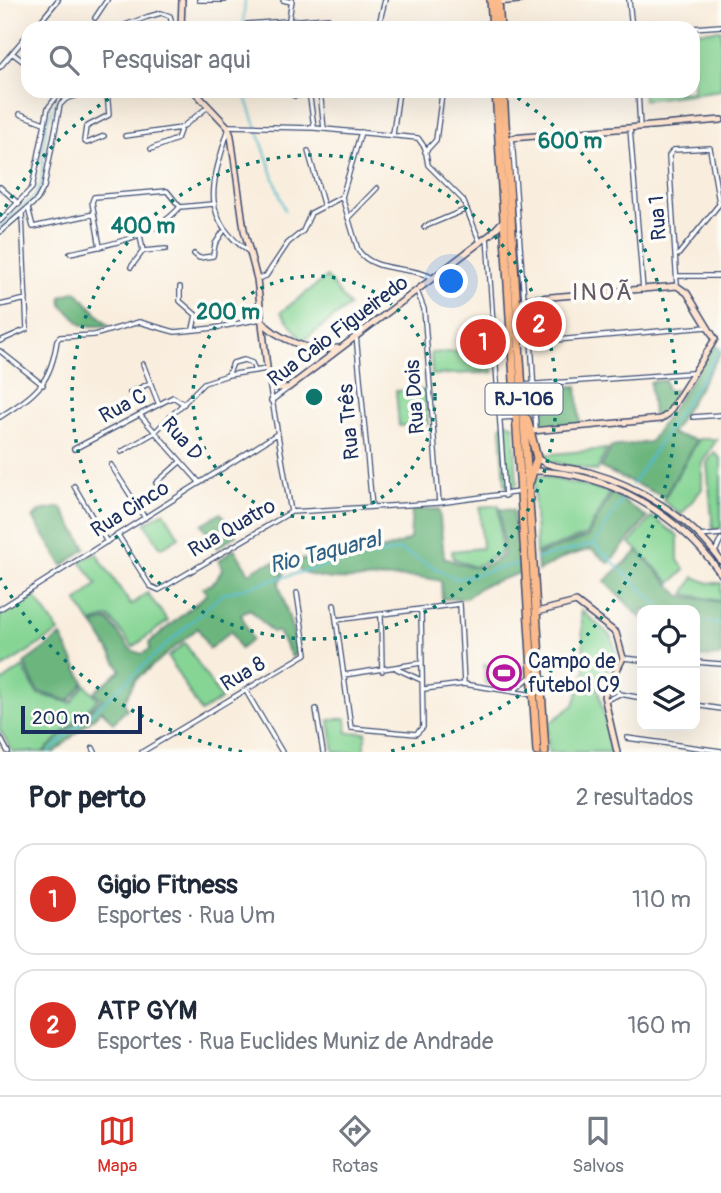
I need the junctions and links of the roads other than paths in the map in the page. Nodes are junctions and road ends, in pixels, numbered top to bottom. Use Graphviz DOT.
graph roads {
  1 [pos="58,0"];
  2 [pos="107,0"];
  3 [pos="182,0"];
  4 [pos="199,0"];
  5 [pos="225,0"];
  6 [pos="284,0"];
  7 [pos="385,0"];
  8 [pos="519,0"];
  9 [pos="629,0"];
  10 [pos="291,1"];
  11 [pos="496,1"];
  12 [pos="95,18"];
  13 [pos="328,18"];
  14 [pos="289,19"];
  15 [pos="41,21"];
  16 [pos="138,21"];
  17 [pos="171,21"];
  18 [pos="181,21"];
  19 [pos="272,21"];
  20 [pos="380,21"];
  21 [pos="494,21"];
  22 [pos="499,21"];
  23 [pos="631,21"];
  24 [pos="721,26"];
  25 [pos="700,28"];
  26 [pos="21,42"];
  27 [pos="12,53"];
  28 [pos="21,60"];
  29 [pos="0,67"];
  30 [pos="53,98"];
  31 [pos="69,98"];
  32 [pos="108,98"];
  33 [pos="201,98"];
  34 [pos="310,98"];
  35 [pos="321,98"];
  36 [pos="398,98"];
  37 [pos="441,98"];
  38 [pos="501,98"];
  39 [pos="501,98"];
  40 [pos="638,98"];
  41 [pos="209,106"];
  42 [pos="20,114"];
  43 [pos="721,120"];
  44 [pos="44,123"];
  45 [pos="181,128"];
  46 [pos="228,128"];
  47 [pos="314,128"];
  48 [pos="640,128"];
  49 [pos="324,129"];
  50 [pos="630,129"];
  51 [pos="361,132"];
  52 [pos="393,134"];
  53 [pos="104,136"];
  54 [pos="125,136"];
  55 [pos="512,138"];
  56 [pos="151,149"];
  57 [pos="308,151"];
  58 [pos="425,152"];
  59 [pos="0,187"];
  60 [pos="377,188"];
  61 [pos="342,197"];
  62 [pos="720,202"];
  63 [pos="19,204"];
  64 [pos="213,204"];
  65 [pos="180,207"];
  66 [pos="324,207"];
  67 [pos="28,208"];
  68 [pos="467,209"];
  69 [pos="22,214"];
  70 [pos="94,214"];
  71 [pos="348,218"];
  72 [pos="504,219"];
  73 [pos="0,221"];
  74 [pos="424,227"];
  75 [pos="0,232"];
  76 [pos="223,232"];
  77 [pos="140,235"];
  78 [pos="489,236"];
  79 [pos="481,242"];
  80 [pos="675,242"];
  81 [pos="684,246"];
  82 [pos="100,247"];
  83 [pos="506,248"];
  84 [pos="166,249"];
  85 [pos="144,251"];
  86 [pos="70,253"];
  87 [pos="250,253"];
  88 [pos="194,254"];
  89 [pos="677,257"];
  90 [pos="131,268"];
  91 [pos="677,276"];
  92 [pos="721,276"];
  93 [pos="433,278"];
  94 [pos="257,279"];
  95 [pos="677,286"];
  96 [pos="180,287"];
  97 [pos="516,289"];
  98 [pos="417,290"];
  99 [pos="643,290"];
  100 [pos="26,299"];
  101 [pos="526,302"];
  102 [pos="0,305"];
  103 [pos="261,319"];
  104 [pos="518,319"];
  105 [pos="707,327"];
  106 [pos="193,329"];
  107 [pos="272,330"];
  108 [pos="263,334"];
  109 [pos="356,335"];
  110 [pos="718,340"];
  111 [pos="0,341"];
  112 [pos="533,342"];
  113 [pos="0,351"];
  114 [pos="329,353"];
  115 [pos="143,364"];
  116 [pos="267,369"];
  117 [pos="254,371"];
  118 [pos="691,373"];
  119 [pos="228,375"];
  120 [pos="268,376"];
  121 [pos="150,383"];
  122 [pos="43,385"];
  123 [pos="523,385"];
  124 [pos="534,385"];
  125 [pos="288,388"];
  126 [pos="130,393"];
  127 [pos="271,403"];
  128 [pos="184,404"];
  129 [pos="159,405"];
  130 [pos="525,412"];
  131 [pos="140,415"];
  132 [pos="721,415"];
  133 [pos="0,417"];
  134 [pos="517,417"];
  135 [pos="693,417"];
  136 [pos="500,418"];
  137 [pos="534,431"];
  138 [pos="154,433"];
  139 [pos="277,434"];
  140 [pos="74,449"];
  141 [pos="121,452"];
  142 [pos="537,458"];
  143 [pos="180,462"];
  144 [pos="545,464"];
  145 [pos="111,465"];
  146 [pos="535,471"];
  147 [pos="544,471"];
  148 [pos="156,483"];
  149 [pos="200,483"];
  150 [pos="528,485"];
  151 [pos="74,486"];
  152 [pos="522,491"];
  153 [pos="505,496"];
  154 [pos="439,503"];
  155 [pos="372,507"];
  156 [pos="291,512"];
  157 [pos="145,518"];
  158 [pos="682,525"];
  159 [pos="118,535"];
  160 [pos="699,536"];
  161 [pos="721,537"];
  162 [pos="107,542"];
  163 [pos="715,552"];
  164 [pos="528,557"];
  165 [pos="721,561"];
  166 [pos="721,574"];
  167 [pos="530,575"];
  168 [pos="297,593"];
  169 [pos="334,605"];
  170 [pos="0,609"];
  171 [pos="421,610"];
  172 [pos="537,612"];
  173 [pos="381,615"];
  174 [pos="336,620"];
  175 [pos="622,658"];
  176 [pos="637,660"];
  177 [pos="700,662"];
  178 [pos="421,663"];
  179 [pos="721,664"];
  180 [pos="395,668"];
  181 [pos="382,671"];
  182 [pos="534,674"];
  183 [pos="344,675"];
  184 [pos="422,681"];
  185 [pos="464,684"];
  186 [pos="608,684"];
  187 [pos="423,689"];
  188 [pos="246,691"];
  189 [pos="514,691"];
  190 [pos="620,695"];
  191 [pos="536,696"];
  192 [pos="637,697"];
  193 [pos="604,701"];
  194 [pos="700,706"];
  195 [pos="316,709"];
  196 [pos="721,709"];
  197 [pos="0,737"];
  198 [pos="626,738"];
  199 [pos="721,751"];
  200 [pos="8,752"];
  201 [pos="142,752"];
  202 [pos="282,752"];
  203 [pos="323,752"];
  204 [pos="537,752"];
  205 [pos="545,752"];
  206 [pos="617,752"];
  1 -- 15 [label="street"];
  2 -- 12 [label="street"];
  3 -- 18 [label="street"];
  4 -- 5 [label="street"];
  6 -- 10 [label="street"];
  7 -- 20 [label="street"];
  8 -- 11 [label="street"];
  9 -- 23 [label="street"];
  10 -- 14 [label="street"];
  11 -- 21 [label="highway"];
  11 -- 22 [label="highway"];
  13 -- 14 [label="street"];
  14 -- 19 [label="street"];
  16 -- 17 [label="street"];
  24 -- 25 [label="street"];
  26 -- 27 [label="street"];
  27 -- 28 [label="street"];
  27 -- 29 [label="street"];
  30 -- 44 [label="street"];
  31 -- 67 [label="street"];
  32 -- 53 [label="street"];
  33 -- 41 [label="street"];
  34 -- 47 [label="street"];
  35 -- 49 [label="street"];
  36 -- 52 [label="street"];
  37 -- 58 [label="street"];
  38 -- 72 [label="highway, RJ-106"];
  39 -- 97 [label="highway, RJ-106"];
  40 -- 48 [label="street"];
  41 -- 45 [label="street"];
  41 -- 46 [label="street"];
  42 -- 44 [label="street"];
  43 -- 48 [label="street"];
  44 -- 63 [label="street"];
  45 -- 54 [label="street"];
  45 -- 56 [label="street"];
  46 -- 47 [label="street"];
  46 -- 64 [label="street"];
  46 -- 87 [label="street"];
  47 -- 49 [label="street"];
  48 -- 50 [label="street"];
  49 -- 51 [label="street"];
  50 -- 55 [label="street"];
  50 -- 99 [label="street"];
  51 -- 52 [label="street"];
  51 -- 61 [label="street"];
  52 -- 58 [label="street"];
  55 -- 101 [label="street"];
  57 -- 66 [label="street"];
  58 -- 68 [label="street"];
  59 -- 63 [label="street"];
  60 -- 71 [label="street"];
  61 -- 66 [label="street"];
  61 -- 71 [label="street"];
  62 -- 80 [label="street, Rua 1"];
  62 -- 81 [label="street"];
  63 -- 73 [label="street"];
  64 -- 65 [label="street"];
  64 -- 76 [label="street"];
  65 -- 70 [label="street"];
  65 -- 77 [label="street"];
  66 -- 94 [label="street"];
  67 -- 69 [label="street"];
  67 -- 70 [label="street"];
  68 -- 74 [label="street"];
  68 -- 79 [label="street"];
  69 -- 75 [label="street"];
  69 -- 100 [label="street"];
  70 -- 82 [label="street"];
  71 -- 93 [label="street"];
  72 -- 78 [label="street, Rua Caio Figueiredo"];
  72 -- 83 [label="highway, RJ-106"];
  76 -- 87 [label="street"];
  76 -- 88 [label="street"];
  77 -- 82 [label="street"];
  77 -- 85 [label="street"];
  78 -- 79 [label="street, Rua Caio Figueiredo"];
  78 -- 83 [label="street"];
  78 -- 136 [label="street"];
  79 -- 93 [label="street, Rua Caio Figueiredo"];
  80 -- 81 [label="street"];
  80 -- 89 [label="street, Rua 1"];
  81 -- 89 [label="street"];
  82 -- 86 [label="street"];
  83 -- 134 [label="highway, RJ-106"];
  84 -- 85 [label="street"];
  85 -- 90 [label="street"];
  87 -- 94 [label="street"];
  89 -- 91 [label="street, Rua 1"];
  91 -- 92 [label="street"];
  91 -- 95 [label="street, Rua 1"];
  93 -- 98 [label="street, Rua Caio Figueiredo"];
  94 -- 103 [label="street"];
  95 -- 99 [label="street"];
  95 -- 105 [label="street"];
  96 -- 106 [label="street"];
  97 -- 101 [label="highway"];
  97 -- 104 [label="highway, RJ-106"];
  98 -- 109 [label="street, Rua Caio Figueiredo"];
  98 -- 154 [label="street, Rua Dois"];
  99 -- 101 [label="street"];
  100 -- 102 [label="street"];
  100 -- 111 [label="street"];
  101 -- 104 [label="highway"];
  101 -- 112 [label="street"];
  103 -- 106 [label="street"];
  103 -- 107 [label="street"];
  103 -- 108 [label="street"];
  104 -- 123 [label="highway, RJ-106"];
  105 -- 110 [label="street"];
  105 -- 112 [label="street"];
  106 -- 122 [label="street"];
  107 -- 108 [label="street"];
  107 -- 114 [label="street"];
  108 -- 116 [label="street"];
  109 -- 114 [label="street, Rua Caio Figueiredo"];
  109 -- 155 [label="street, Rua Três"];
  110 -- 118 [label="street"];
  112 -- 124 [label="street"];
  113 -- 122 [label="street"];
  114 -- 125 [label="street, Rua Caio Figueiredo"];
  115 -- 121 [label="street"];
  116 -- 117 [label="street"];
  116 -- 120 [label="street"];
  117 -- 119 [label="street"];
  117 -- 119 [label="street"];
  118 -- 124 [label="street"];
  118 -- 137 [label="street"];
  119 -- 128 [label="street"];
  120 -- 125 [label="street"];
  120 -- 127 [label="street"];
  121 -- 126 [label="street"];
  121 -- 129 [label="street"];
  122 -- 133 [label="street"];
  123 -- 124 [label="street"];
  123 -- 130 [label="highway, RJ-106"];
  124 -- 137 [label="street"];
  125 -- 127 [label="street, Rua Caio Figueiredo"];
  127 -- 139 [label="street"];
  128 -- 129 [label="street, Rua C"];
  128 -- 138 [label="street"];
  129 -- 131 [label="street, Rua C"];
  130 -- 137 [label="highway"];
  130 -- 150 [label="highway, RJ-106"];
  131 -- 138 [label="street, Rua D"];
  131 -- 140 [label="street, Rua C"];
  132 -- 135 [label="street"];
  134 -- 136 [label="street"];
  134 -- 152 [label="highway, RJ-106"];
  136 -- 153 [label="street"];
  137 -- 142 [label="highway"];
  138 -- 141 [label="street"];
  138 -- 143 [label="street, Rua D"];
  139 -- 149 [label="street, Rua Cinco"];
  139 -- 156 [label="street"];
  142 -- 144 [label="street"];
  142 -- 146 [label="highway"];
  143 -- 148 [label="street"];
  143 -- 149 [label="street, Rua D"];
  144 -- 147 [label="street"];
  144 -- 158 [label="street"];
  145 -- 157 [label="street"];
  146 -- 147 [label="street"];
  146 -- 150 [label="highway"];
  147 -- 158 [label="street"];
  149 -- 157 [label="street, Rua Cinco"];
  150 -- 164 [label="highway, RJ-106"];
  151 -- 162 [label="street"];
  152 -- 153 [label="street, Rua Quatro"];
  152 -- 164 [label="highway, RJ-106"];
  153 -- 154 [label="street, Rua Quatro"];
  154 -- 155 [label="street, Rua Quatro"];
  155 -- 156 [label="street, Rua Quatro"];
  156 -- 159 [label="street, Rua Quatro"];
  157 -- 159 [label="street, Rua Cinco"];
  158 -- 160 [label="street"];
  158 -- 166 [label="street"];
  159 -- 162 [label="street, Rua Cinco"];
  160 -- 161 [label="street"];
  160 -- 163 [label="street"];
  161 -- 163 [label="street"];
  162 -- 170 [label="street, Rua Cinco"];
  163 -- 165 [label="street"];
  164 -- 167 [label="highway, RJ-106"];
  167 -- 172 [label="highway, RJ-106"];
  167 -- 182 [label="highway, RJ-106"];
  168 -- 188 [label="street, Rua 8"];
  169 -- 174 [label="street"];
  171 -- 173 [label="street"];
  171 -- 178 [label="street"];
  171 -- 185 [label="street"];
  172 -- 175 [label="street"];
  172 -- 205 [label="highway, RJ-106"];
  173 -- 174 [label="street"];
  173 -- 181 [label="street"];
  174 -- 183 [label="street"];
  175 -- 176 [label="street"];
  175 -- 186 [label="street"];
  177 -- 179 [label="street"];
  178 -- 180 [label="street"];
  178 -- 184 [label="street"];
  180 -- 181 [label="street"];
  180 -- 184 [label="street"];
  181 -- 183 [label="street"];
  182 -- 189 [label="street"];
  182 -- 191 [label="highway, RJ-106"];
  183 -- 187 [label="street"];
  184 -- 187 [label="street"];
  185 -- 187 [label="street"];
  185 -- 189 [label="street"];
  186 -- 190 [label="street"];
  186 -- 193 [label="street"];
  188 -- 201 [label="street, Rua 8"];
  188 -- 202 [label="street"];
  189 -- 191 [label="street"];
  190 -- 192 [label="street"];
  190 -- 193 [label="street"];
  191 -- 204 [label="highway, RJ-106"];
  193 -- 206 [label="street"];
  194 -- 196 [label="street"];
  195 -- 203 [label="street"];
  197 -- 200 [label="street"];
  198 -- 199 [label="street"];
}
